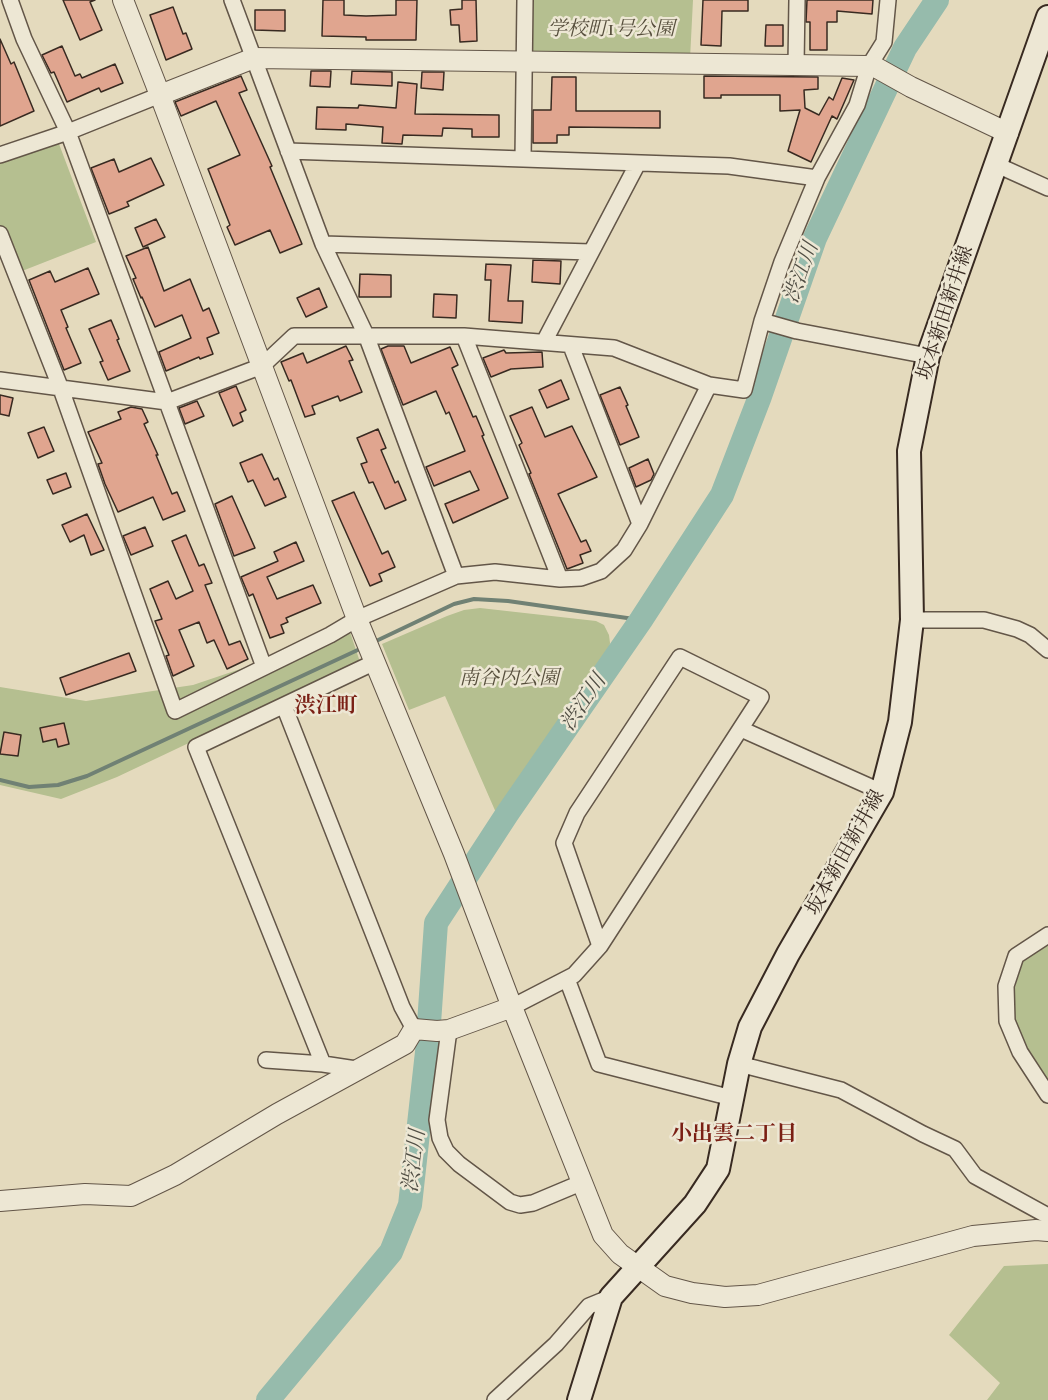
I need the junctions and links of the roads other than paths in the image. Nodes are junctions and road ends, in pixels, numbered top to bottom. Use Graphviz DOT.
graph roads {
  1 [pos="10,0"];
  2 [pos="123,0"];
  3 [pos="232,0"];
  4 [pos="525,0"];
  5 [pos="797,0"];
  6 [pos="888,0"];
  7 [pos="1048,17"];
  8 [pos="254,58"];
  9 [pos="524,63"];
  10 [pos="796,65"];
  11 [pos="873,67"];
  12 [pos="160,95"];
  13 [pos="68,132"];
  14 [pos="1008,132"];
  15 [pos="288,151"];
  16 [pos="0,155"];
  17 [pos="523,159"];
  18 [pos="638,163"];
  19 [pos="997,165"];
  20 [pos="817,178"];
  21 [pos="1048,188"];
  22 [pos="0,234"];
  23 [pos="323,244"];
  24 [pos="591,252"];
  25 [pos="766,323"];
  26 [pos="366,335"];
  27 [pos="464,336"];
  28 [pos="544,342"];
  29 [pos="571,346"];
  30 [pos="928,356"];
  31 [pos="262,366"];
  32 [pos="0,380"];
  33 [pos="709,385"];
  34 [pos="61,389"];
  35 [pos="167,402"];
  36 [pos="640,524"];
  37 [pos="456,576"];
  38 [pos="561,579"];
  39 [pos="912,620"];
  40 [pos="359,625"];
  41 [pos="1048,650"];
  42 [pos="375,659"];
  43 [pos="264,667"];
  44 [pos="284,706"];
  45 [pos="741,729"];
  46 [pos="882,792"];
  47 [pos="1048,935"];
  48 [pos="600,946"];
  49 [pos="567,979"];
  50 [pos="512,1007"];
  51 [pos="414,1029"];
  52 [pos="443,1030"];
  53 [pos="266,1060"];
  54 [pos="323,1064"];
  55 [pos="739,1064"];
  56 [pos="356,1069"];
  57 [pos="1048,1095"];
  58 [pos="732,1098"];
  59 [pos="583,1182"];
  60 [pos="0,1202"];
  61 [pos="1048,1216"];
  62 [pos="1048,1231"];
  63 [pos="637,1268"];
  64 [pos="611,1297"];
  65 [pos="495,1400"];
  66 [pos="579,1400"];
  1 -- 13 [label="street"];
  2 -- 12 [label="street"];
  3 -- 8 [label="street"];
  4 -- 9 [label="street"];
  5 -- 10 [label="street"];
  6 -- 11 [label="street"];
  7 -- 14 [label="main road, 坂本新田新井線"];
  8 -- 9 [label="street"];
  8 -- 12 [label="street"];
  8 -- 15 [label="street"];
  9 -- 10 [label="street"];
  9 -- 17 [label="street"];
  10 -- 11 [label="street"];
  11 -- 14 [label="street"];
  11 -- 20 [label="street"];
  12 -- 13 [label="street"];
  12 -- 31 [label="street"];
  13 -- 16 [label="street"];
  13 -- 35 [label="street"];
  14 -- 19 [label="main road, 坂本新田新井線"];
  15 -- 17 [label="street"];
  15 -- 23 [label="street"];
  17 -- 18 [label="street"];
  18 -- 20 [label="street"];
  18 -- 24 [label="street"];
  19 -- 21 [label="street"];
  19 -- 30 [label="main road, 坂本新田新井線"];
  20 -- 25 [label="street"];
  22 -- 34 [label="street"];
  23 -- 24 [label="street"];
  23 -- 26 [label="street"];
  24 -- 28 [label="street"];
  25 -- 30 [label="street"];
  25 -- 33 [label="street"];
  26 -- 27 [label="street"];
  26 -- 31 [label="street"];
  26 -- 37 [label="street"];
  27 -- 28 [label="street"];
  27 -- 38 [label="street"];
  28 -- 29 [label="street"];
  29 -- 33 [label="street"];
  29 -- 36 [label="street"];
  30 -- 39 [label="main road, 坂本新田新井線"];
  31 -- 35 [label="street"];
  31 -- 40 [label="street"];
  32 -- 34 [label="street"];
  33 -- 36 [label="street"];
  34 -- 35 [label="street"];
  34 -- 43 [label="street"];
  35 -- 43 [label="street"];
  36 -- 38 [label="street"];
  37 -- 38 [label="street"];
  37 -- 40 [label="street"];
  39 -- 41 [label="street"];
  39 -- 46 [label="main road, 坂本新田新井線"];
  40 -- 42 [label="street"];
  40 -- 43 [label="street"];
  42 -- 44 [label="street"];
  42 -- 50 [label="street"];
  44 -- 51 [label="street"];
  44 -- 54 [label="street"];
  45 -- 46 [label="street"];
  45 -- 48 [label="street"];
  45 -- 48 [label="street"];
  46 -- 55 [label="main road, 坂本新田新井線"];
  47 -- 57 [label="street"];
  48 -- 49 [label="street"];
  49 -- 50 [label="street"];
  49 -- 58 [label="street"];
  50 -- 52 [label="street"];
  50 -- 59 [label="street"];
  51 -- 52 [label="street"];
  51 -- 56 [label="street"];
  52 -- 59 [label="street"];
  53 -- 54 [label="street"];
  54 -- 56 [label="street"];
  55 -- 58 [label="main road, 坂本新田新井線"];
  55 -- 61 [label="street"];
  56 -- 60 [label="street"];
  58 -- 63 [label="main road, 坂本新田新井線"];
  59 -- 63 [label="street"];
  62 -- 63 [label="street"];
  63 -- 64 [label="main road, 坂本新田新井線"];
  64 -- 65 [label="street"];
  64 -- 66 [label="main road, 坂本新田新井線"];
}
